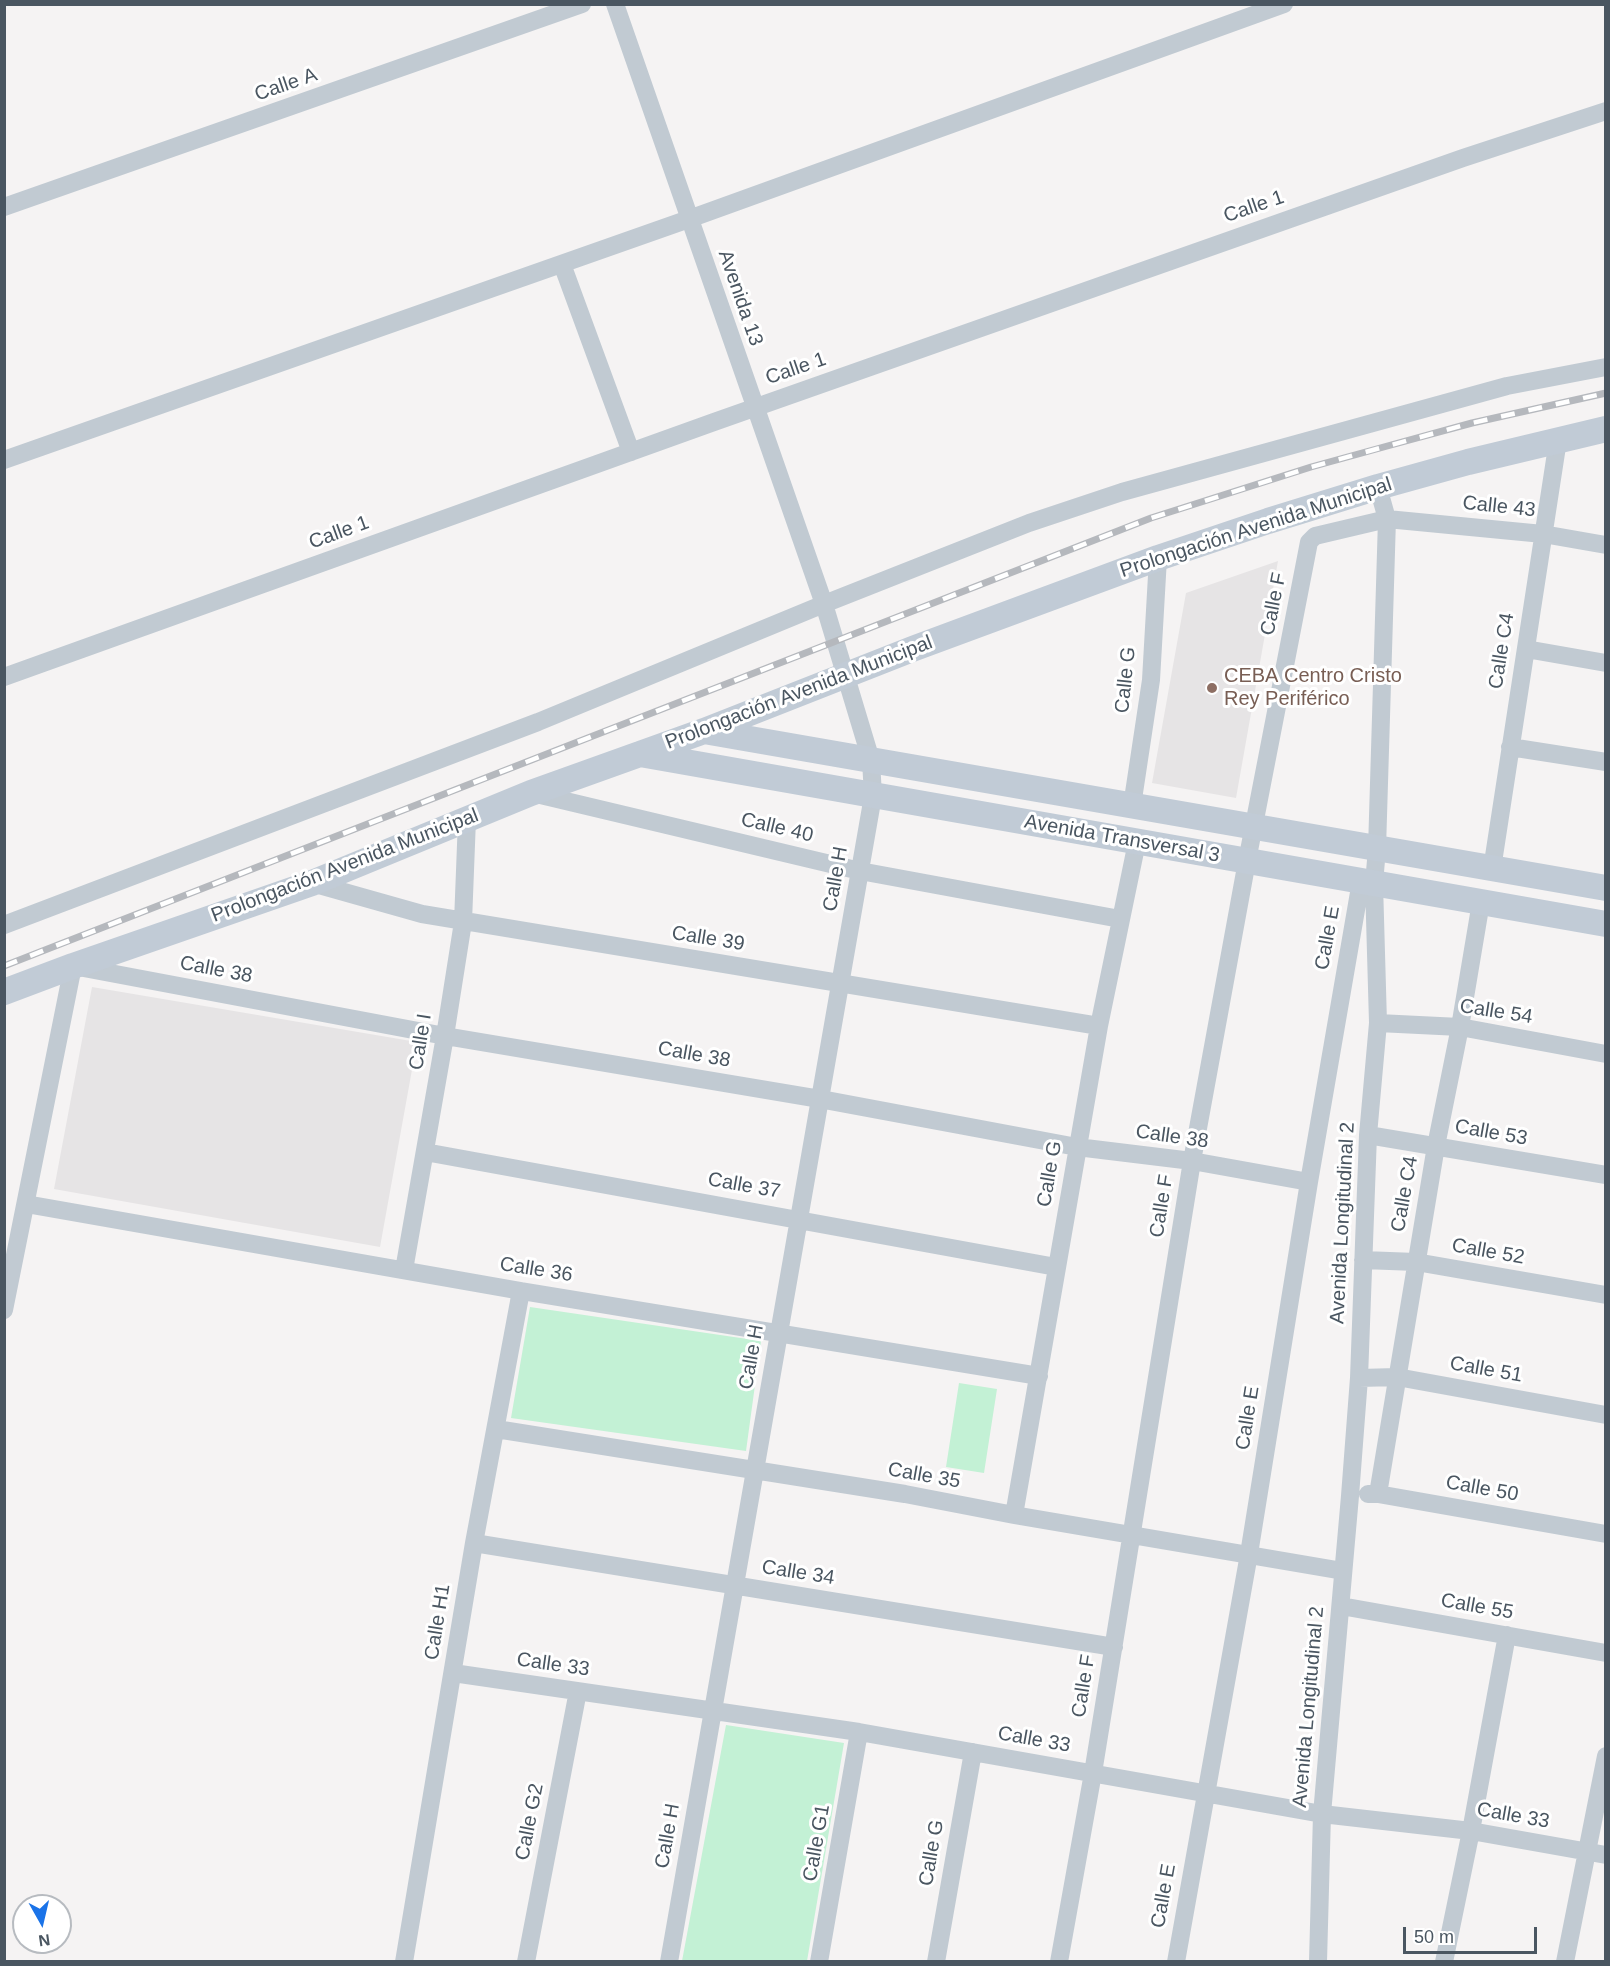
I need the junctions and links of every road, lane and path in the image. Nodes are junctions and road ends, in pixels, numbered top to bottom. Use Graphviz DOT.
graph roads {
  1 [pos="582,4"];
  2 [pos="615,4"];
  3 [pos="1284,4"];
  4 [pos="1605,111"];
  5 [pos="4,207"];
  6 [pos="689,219"];
  7 [pos="562,264"];
  8 [pos="1605,367"];
  9 [pos="755,407"];
  10 [pos="1605,429"];
  11 [pos="1558,440"];
  12 [pos="631,452"];
  13 [pos="4,460"];
  14 [pos="1378,487"];
  15 [pos="1387,519"];
  16 [pos="1543,534"];
  17 [pos="1605,545"];
  18 [pos="1158,558"];
  19 [pos="824,604"];
  20 [pos="1526,650"];
  21 [pos="1605,663"];
  22 [pos="845,675"];
  23 [pos="4,677"];
  24 [pos="704,731"];
  25 [pos="1510,747"];
  26 [pos="639,754"];
  27 [pos="871,760"];
  28 [pos="1605,762"];
  29 [pos="531,793"];
  30 [pos="873,796"];
  31 [pos="1132,806"];
  32 [pos="467,819"];
  33 [pos="1254,827"];
  34 [pos="1137,842"];
  35 [pos="1377,849"];
  36 [pos="1247,861"];
  37 [pos="1492,869"];
  38 [pos="860,871"];
  39 [pos="1368,882"];
  40 [pos="312,883"];
  41 [pos="1605,888"];
  42 [pos="1482,902"];
  43 [pos="1120,919"];
  44 [pos="463,922"];
  45 [pos="1605,924"];
  46 [pos="4,925"];
  47 [pos="73,966"];
  48 [pos="840,983"];
  49 [pos="4,992"];
  50 [pos="1378,1023"];
  51 [pos="1099,1026"];
  52 [pos="1460,1027"];
  53 [pos="445,1036"];
  54 [pos="1605,1054"];
  55 [pos="820,1099"];
  56 [pos="1368,1135"];
  57 [pos="1436,1146"];
  58 [pos="1077,1147"];
  59 [pos="425,1152"];
  60 [pos="1192,1161"];
  61 [pos="1605,1175"];
  62 [pos="1309,1182"];
  63 [pos="26,1204"];
  64 [pos="799,1219"];
  65 [pos="1363,1260"];
  66 [pos="1416,1262"];
  67 [pos="1056,1267"];
  68 [pos="404,1270"];
  69 [pos="521,1291"];
  70 [pos="1605,1295"];
  71 [pos="4,1310"];
  72 [pos="779,1332"];
  73 [pos="1039,1376"];
  74 [pos="1397,1377"];
  75 [pos="1359,1378"];
  76 [pos="1605,1415"];
  77 [pos="496,1429"];
  78 [pos="755,1470"];
  79 [pos="1378,1494"];
  80 [pos="1350,1496"];
  81 [pos="1014,1515"];
  82 [pos="1131,1534"];
  83 [pos="1605,1534"];
  84 [pos="474,1544"];
  85 [pos="1249,1554"];
  86 [pos="1343,1571"];
  87 [pos="735,1586"];
  88 [pos="1341,1606"];
  89 [pos="1507,1635"];
  90 [pos="1114,1647"];
  91 [pos="1605,1653"];
  92 [pos="453,1673"];
  93 [pos="578,1691"];
  94 [pos="713,1710"];
  95 [pos="859,1732"];
  96 [pos="973,1752"];
  97 [pos="1605,1756"];
  98 [pos="1093,1773"];
  99 [pos="1205,1793"];
  100 [pos="1322,1814"];
  101 [pos="1471,1831"];
  102 [pos="1587,1851"];
  103 [pos="1605,1855"];
  104 [pos="404,1962"];
  105 [pos="526,1962"];
  106 [pos="669,1962"];
  107 [pos="819,1962"];
  108 [pos="936,1962"];
  109 [pos="1059,1962"];
  110 [pos="1176,1962"];
  111 [pos="1318,1962"];
  112 [pos="1444,1962"];
  113 [pos="1565,1962"];
  1 -- 5 [label="street, Calle A"];
  2 -- 6 [label="street, Avenida 13"];
  3 -- 6 [label="street"];
  4 -- 9 [label="street, Calle 1"];
  6 -- 7 [label="street"];
  6 -- 9 [label="street, Avenida 13"];
  7 -- 12 [label="street"];
  7 -- 13 [label="street"];
  8 -- 19 [label="street"];
  9 -- 12 [label="street, Calle 1"];
  9 -- 19 [label="street, Avenida 13"];
  10 -- 11 [label="street, Prolongación Avenida Municipal"];
  11 -- 14 [label="street, Prolongación Avenida Municipal"];
  11 -- 16 [label="street, Calle C4"];
  12 -- 23 [label="street, Calle 1"];
  14 -- 15 [label="street, Avenida Longitudinal 2"];
  14 -- 18 [label="street, Prolongación Avenida Municipal"];
  15 -- 16 [label="street, Calle 43"];
  15 -- 33 [label="street, Calle F"];
  15 -- 35 [label="street, Avenida Longitudinal 2"];
  16 -- 17 [label="street, Calle 43"];
  16 -- 20 [label="street, Calle C4"];
  18 -- 22 [label="street, Prolongación Avenida Municipal"];
  18 -- 31 [label="street, Calle G"];
  19 -- 22 [label="street, Avenida 13"];
  19 -- 46 [label="street"];
  20 -- 21 [label="street"];
  20 -- 25 [label="street, Calle C4"];
  22 -- 24 [label="street, Prolongación Avenida Municipal"];
  22 -- 27 [label="street, Avenida 13"];
  24 -- 26 [label="street, Prolongación Avenida Municipal"];
  24 -- 27 [label="street, Avenida Transversal 3"];
  25 -- 28 [label="street"];
  25 -- 37 [label="street, Calle C4"];
  26 -- 29 [label="street, Prolongación Avenida Municipal"];
  26 -- 30 [label="street, Avenida Transversal 3"];
  27 -- 30 [label="street, Calle H"];
  27 -- 31 [label="street, Avenida Transversal 3"];
  29 -- 32 [label="street, Prolongación Avenida Municipal"];
  29 -- 38 [label="street, Calle 40"];
  30 -- 34 [label="street, Avenida Transversal 3"];
  30 -- 38 [label="street, Calle H"];
  31 -- 33 [label="street, Avenida Transversal 3"];
  32 -- 40 [label="street, Prolongación Avenida Municipal"];
  32 -- 44 [label="street, Calle I"];
  33 -- 35 [label="street, Avenida Transversal 3"];
  33 -- 36 [label="street, Calle F"];
  34 -- 36 [label="street, Avenida Transversal 3"];
  34 -- 43 [label="street, Calle G"];
  35 -- 37 [label="street, Avenida Transversal 3"];
  35 -- 39 [label="street, Avenida Longitudinal 2"];
  36 -- 39 [label="street, Avenida Transversal 3"];
  36 -- 60 [label="street, Calle F"];
  37 -- 41 [label="street, Avenida Transversal 3"];
  38 -- 43 [label="street, Calle 40"];
  38 -- 48 [label="street, Calle H"];
  39 -- 42 [label="street, Avenida Transversal 3"];
  39 -- 50 [label="street, Avenida Longitudinal 2"];
  39 -- 62 [label="street, Calle E"];
  40 -- 44 [label="street, Calle 39"];
  40 -- 47 [label="street, Prolongación Avenida Municipal"];
  42 -- 45 [label="street, Avenida Transversal 3"];
  42 -- 52 [label="street, Calle C4"];
  43 -- 51 [label="street, Calle G"];
  44 -- 48 [label="street, Calle 39"];
  44 -- 53 [label="street, Calle I"];
  47 -- 49 [label="street, Prolongación Avenida Municipal"];
  47 -- 53 [label="street, Calle 38"];
  47 -- 63 [label="street"];
  48 -- 51 [label="street, Calle 39"];
  48 -- 55 [label="street, Calle H"];
  50 -- 52 [label="street, Calle 54"];
  50 -- 56 [label="street, Avenida Longitudinal 2"];
  51 -- 58 [label="street, Calle G"];
  52 -- 54 [label="street, Calle 54"];
  52 -- 57 [label="street, Calle C4"];
  53 -- 55 [label="street, Calle 38"];
  53 -- 59 [label="street, Calle I"];
  55 -- 58 [label="street, Calle 38"];
  55 -- 64 [label="street, Calle H"];
  56 -- 57 [label="street, Calle 53"];
  56 -- 65 [label="street, Avenida Longitudinal 2"];
  57 -- 61 [label="street, Calle 53"];
  57 -- 66 [label="street, Calle C4"];
  58 -- 60 [label="street, Calle 38"];
  58 -- 67 [label="street, Calle G"];
  59 -- 64 [label="street, Calle 37"];
  59 -- 68 [label="street, Calle I"];
  60 -- 62 [label="street, Calle 38"];
  60 -- 82 [label="street, Calle F"];
  62 -- 85 [label="street, Calle E"];
  63 -- 68 [label="street, Calle 36"];
  63 -- 71 [label="street"];
  64 -- 67 [label="street, Calle 37"];
  64 -- 72 [label="street, Calle H"];
  65 -- 66 [label="street, Calle 52"];
  65 -- 75 [label="street, Avenida Longitudinal 2"];
  66 -- 70 [label="street, Calle 52"];
  66 -- 74 [label="street, Calle C4"];
  67 -- 73 [label="street, Calle G"];
  68 -- 69 [label="street, Calle 36"];
  69 -- 72 [label="street, Calle 36"];
  69 -- 77 [label="street, Calle H1"];
  72 -- 73 [label="street, Calle 36"];
  72 -- 78 [label="street, Calle H"];
  73 -- 81 [label="street, Calle G"];
  74 -- 75 [label="street, Calle 51"];
  74 -- 76 [label="street, Calle 51"];
  74 -- 79 [label="street, Calle C4"];
  75 -- 80 [label="street, Avenida Longitudinal 2"];
  77 -- 78 [label="street, Calle 35"];
  77 -- 84 [label="street, Calle H1"];
  78 -- 81 [label="street, Calle 35"];
  78 -- 87 [label="street, Calle H"];
  79 -- 80 [label="street, Calle 50"];
  79 -- 83 [label="street, Calle 50"];
  80 -- 86 [label="street, Avenida Longitudinal 2"];
  81 -- 82 [label="street, Calle 35"];
  82 -- 85 [label="street, Calle 35"];
  82 -- 90 [label="street, Calle F"];
  84 -- 87 [label="street, Calle 34"];
  84 -- 92 [label="street, Calle H1"];
  85 -- 86 [label="street, Calle 35"];
  85 -- 99 [label="street, Calle E"];
  86 -- 88 [label="street, Avenida Longitudinal 2"];
  87 -- 90 [label="street, Calle 34"];
  87 -- 94 [label="street, Calle H"];
  88 -- 89 [label="street, Calle 55"];
  88 -- 100 [label="street, Avenida Longitudinal 2"];
  89 -- 91 [label="street, Calle 55"];
  89 -- 101 [label="street"];
  90 -- 98 [label="street, Calle F"];
  92 -- 93 [label="street, Calle 33"];
  92 -- 104 [label="street, Calle H1"];
  93 -- 94 [label="street, Calle 33"];
  93 -- 105 [label="street, Calle G2"];
  94 -- 95 [label="street, Calle 33"];
  94 -- 106 [label="street, Calle H"];
  95 -- 96 [label="street, Calle 33"];
  95 -- 107 [label="street, Calle G1"];
  96 -- 98 [label="street, Calle 33"];
  96 -- 108 [label="street, Calle G"];
  97 -- 102 [label="street"];
  98 -- 99 [label="street, Calle 33"];
  98 -- 109 [label="street, Calle F"];
  99 -- 100 [label="street, Calle 33"];
  99 -- 110 [label="street, Calle E"];
  100 -- 101 [label="street, Calle 33"];
  100 -- 111 [label="street, Avenida Longitudinal 2"];
  101 -- 102 [label="street, Calle 33"];
  101 -- 112 [label="street"];
  102 -- 103 [label="street, Calle 33"];
  102 -- 113 [label="street"];
}
